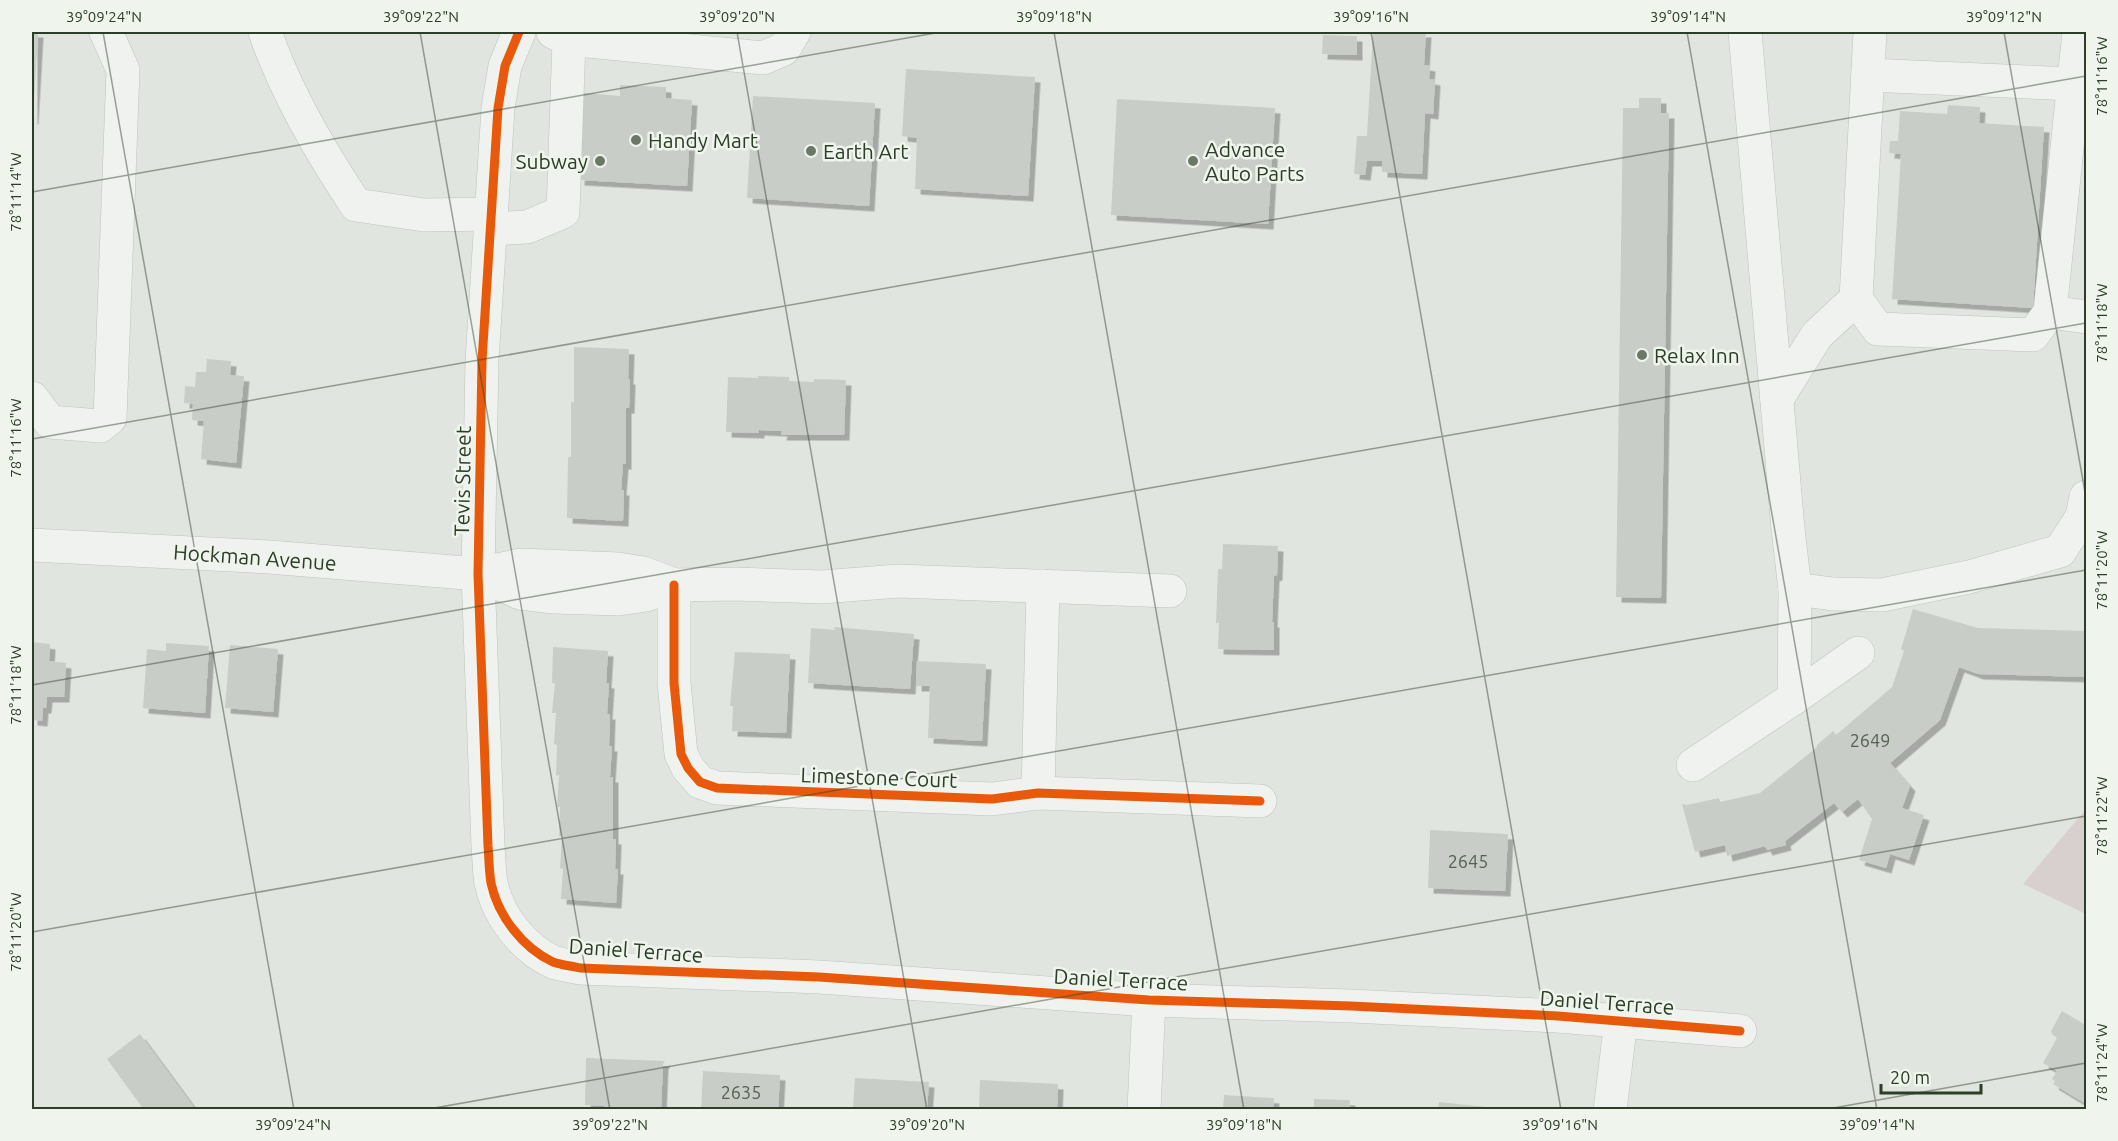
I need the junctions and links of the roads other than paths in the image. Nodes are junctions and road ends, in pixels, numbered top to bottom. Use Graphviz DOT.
graph roads {
  1 [pos="106,32"];
  2 [pos="265,32"];
  3 [pos="519,32"];
  4 [pos="794,32"];
  5 [pos="1745,32"];
  6 [pos="1870,32"];
  7 [pos="2079,32"];
  8 [pos="561,35"];
  9 [pos="1868,75"];
  10 [pos="2074,84"];
  11 [pos="491,221"];
  12 [pos="1856,299"];
  13 [pos="2050,312"];
  14 [pos="2086,317"];
  15 [pos="32,398"];
  16 [pos="1777,399"];
  17 [pos="2086,497"];
  18 [pos="32,545"];
  19 [pos="478,574"];
  20 [pos="674,585"];
  21 [pos="1043,586"];
  22 [pos="1795,588"];
  23 [pos="1170,591"];
  24 [pos="1858,653"];
  25 [pos="1794,698"];
  26 [pos="1693,765"];
  27 [pos="1038,793"];
  28 [pos="1260,801"];
  29 [pos="513,929"];
  30 [pos="1149,1000"];
  31 [pos="1621,1021"];
  32 [pos="1740,1031"];
  33 [pos="1144,1110"];
  34 [pos="1610,1110"];
  1 -- 15 [label="street"];
  2 -- 11 [label="street"];
  3 -- 11 [label="street, Tevis Street"];
  4 -- 8 [label="street"];
  5 -- 16 [label="street"];
  6 -- 9 [label="street"];
  7 -- 10 [label="street"];
  8 -- 11 [label="street"];
  9 -- 10 [label="street"];
  9 -- 12 [label="street"];
  10 -- 13 [label="street"];
  11 -- 19 [label="street, Tevis Street"];
  12 -- 13 [label="street"];
  12 -- 16 [label="street"];
  13 -- 14 [label="street"];
  16 -- 22 [label="street"];
  17 -- 22 [label="street"];
  18 -- 19 [label="street, Hockman Avenue"];
  19 -- 20 [label="street"];
  19 -- 29 [label="street, Tevis Street"];
  20 -- 21 [label="street"];
  20 -- 27 [label="street, Limestone Court"];
  21 -- 23 [label="street"];
  21 -- 27 [label="street"];
  22 -- 25 [label="street"];
  24 -- 25 [label="street"];
  25 -- 26 [label="street"];
  27 -- 28 [label="street, Limestone Court"];
  29 -- 30 [label="street, Daniel Terrace"];
  30 -- 31 [label="street, Daniel Terrace"];
  30 -- 33 [label="street"];
  31 -- 32 [label="street, Daniel Terrace"];
  31 -- 34 [label="street"];
}
